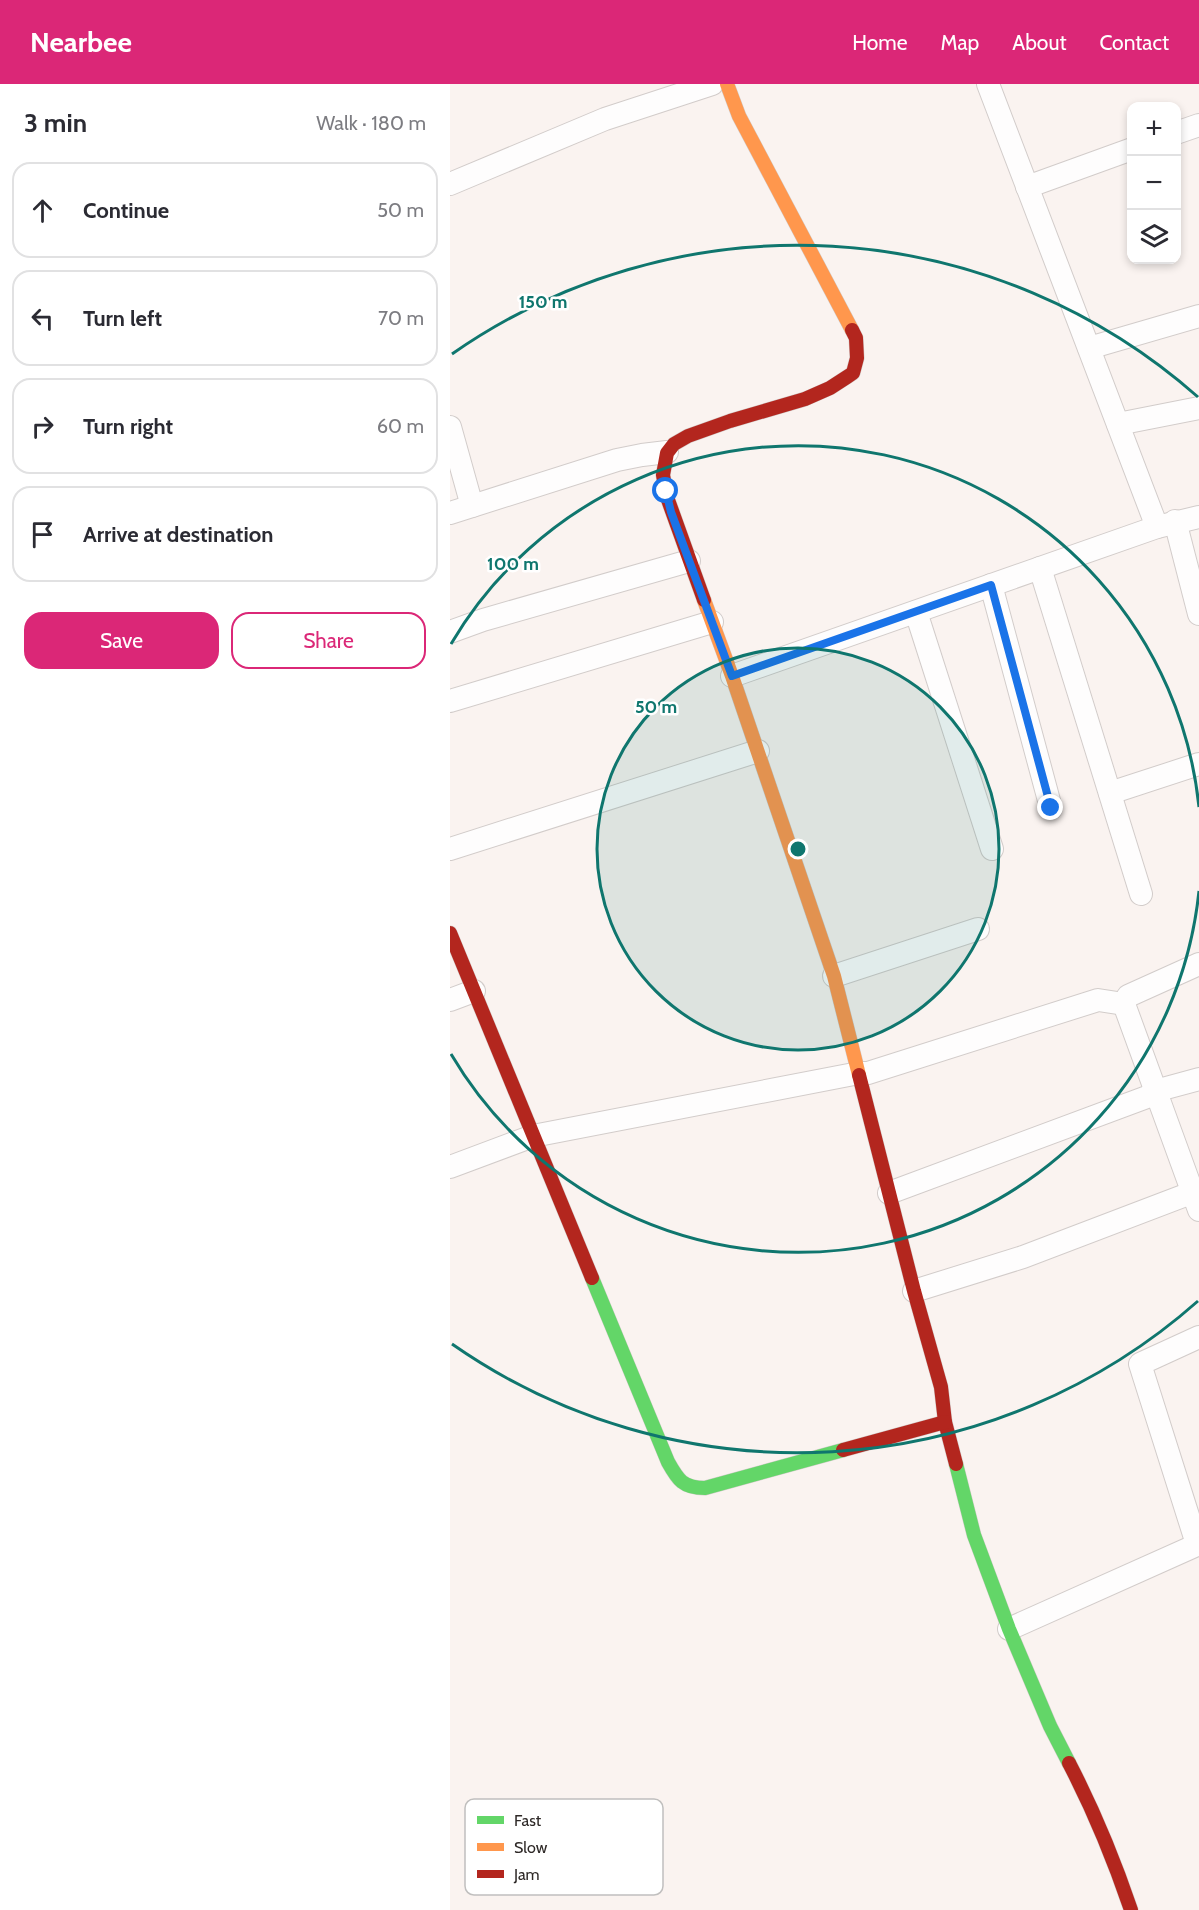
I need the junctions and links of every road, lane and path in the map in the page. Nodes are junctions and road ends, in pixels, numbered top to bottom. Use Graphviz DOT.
graph roads {
  1 [pos="712,84"];
  2 [pos="727,84"];
  3 [pos="988,84"];
  4 [pos="1199,125"];
  5 [pos="1181,131"];
  6 [pos="1127,150"];
  7 [pos="450,184"];
  8 [pos="1027,187"];
  9 [pos="1199,316"];
  10 [pos="1089,348"];
  11 [pos="1199,408"];
  12 [pos="1118,424"];
  13 [pos="450,427"];
  14 [pos="667,452"];
  15 [pos="472,506"];
  16 [pos="450,513"];
  17 [pos="1199,517"];
  18 [pos="1166,524"];
  19 [pos="689,561"];
  20 [pos="1040,568"];
  21 [pos="991,585"];
  22 [pos="916,612"];
  23 [pos="1199,614"];
  24 [pos="712,622"];
  25 [pos="450,633"];
  26 [pos="732,676"];
  27 [pos="450,701"];
  28 [pos="758,751"];
  29 [pos="1199,764"];
  30 [pos="1110,793"];
  31 [pos="1051,808"];
  32 [pos="450,849"];
  33 [pos="992,849"];
  34 [pos="1141,894"];
  35 [pos="978,929"];
  36 [pos="450,933"];
  37 [pos="1199,964"];
  38 [pos="834,976"];
  39 [pos="474,991"];
  40 [pos="450,1000"];
  41 [pos="1124,1004"];
  42 [pos="859,1073"];
  43 [pos="1199,1079"];
  44 [pos="1155,1091"];
  45 [pos="533,1136"];
  46 [pos="450,1167"];
  47 [pos="889,1193"];
  48 [pos="1197,1198"];
  49 [pos="914,1291"];
  50 [pos="1199,1337"];
  51 [pos="945,1422"];
  52 [pos="1198,1544"];
  53 [pos="1009,1629"];
  54 [pos="1131,1910"];
  1 -- 7 [label="street"];
  2 -- 14 [label="street"];
  3 -- 8 [label="street"];
  4 -- 5 [label="street"];
  6 -- 8 [label="street"];
  8 -- 10 [label="street"];
  9 -- 10 [label="street"];
  10 -- 12 [label="street"];
  11 -- 12 [label="street"];
  12 -- 18 [label="street"];
  13 -- 15 [label="street"];
  14 -- 15 [label="street"];
  14 -- 19 [label="street"];
  15 -- 16 [label="street"];
  17 -- 18 [label="street"];
  18 -- 20 [label="street"];
  18 -- 23 [label="street"];
  19 -- 24 [label="street"];
  19 -- 25 [label="street"];
  20 -- 21 [label="street"];
  20 -- 30 [label="street"];
  21 -- 22 [label="street"];
  21 -- 31 [label="street"];
  22 -- 26 [label="street"];
  22 -- 33 [label="street"];
  24 -- 26 [label="street"];
  24 -- 27 [label="street"];
  26 -- 28 [label="street"];
  28 -- 32 [label="street"];
  28 -- 38 [label="street"];
  29 -- 30 [label="street"];
  30 -- 34 [label="street"];
  35 -- 38 [label="street"];
  36 -- 39 [label="street"];
  37 -- 41 [label="street"];
  38 -- 42 [label="street"];
  39 -- 40 [label="street"];
  39 -- 45 [label="street"];
  41 -- 42 [label="street"];
  41 -- 44 [label="street"];
  42 -- 45 [label="street"];
  42 -- 47 [label="street"];
  43 -- 44 [label="street"];
  44 -- 47 [label="street"];
  44 -- 48 [label="street"];
  45 -- 46 [label="street"];
  45 -- 51 [label="street"];
  47 -- 49 [label="street"];
  48 -- 49 [label="street"];
  49 -- 51 [label="street"];
  50 -- 52 [label="street"];
  51 -- 53 [label="street"];
  52 -- 53 [label="street"];
  53 -- 54 [label="street"];
}
